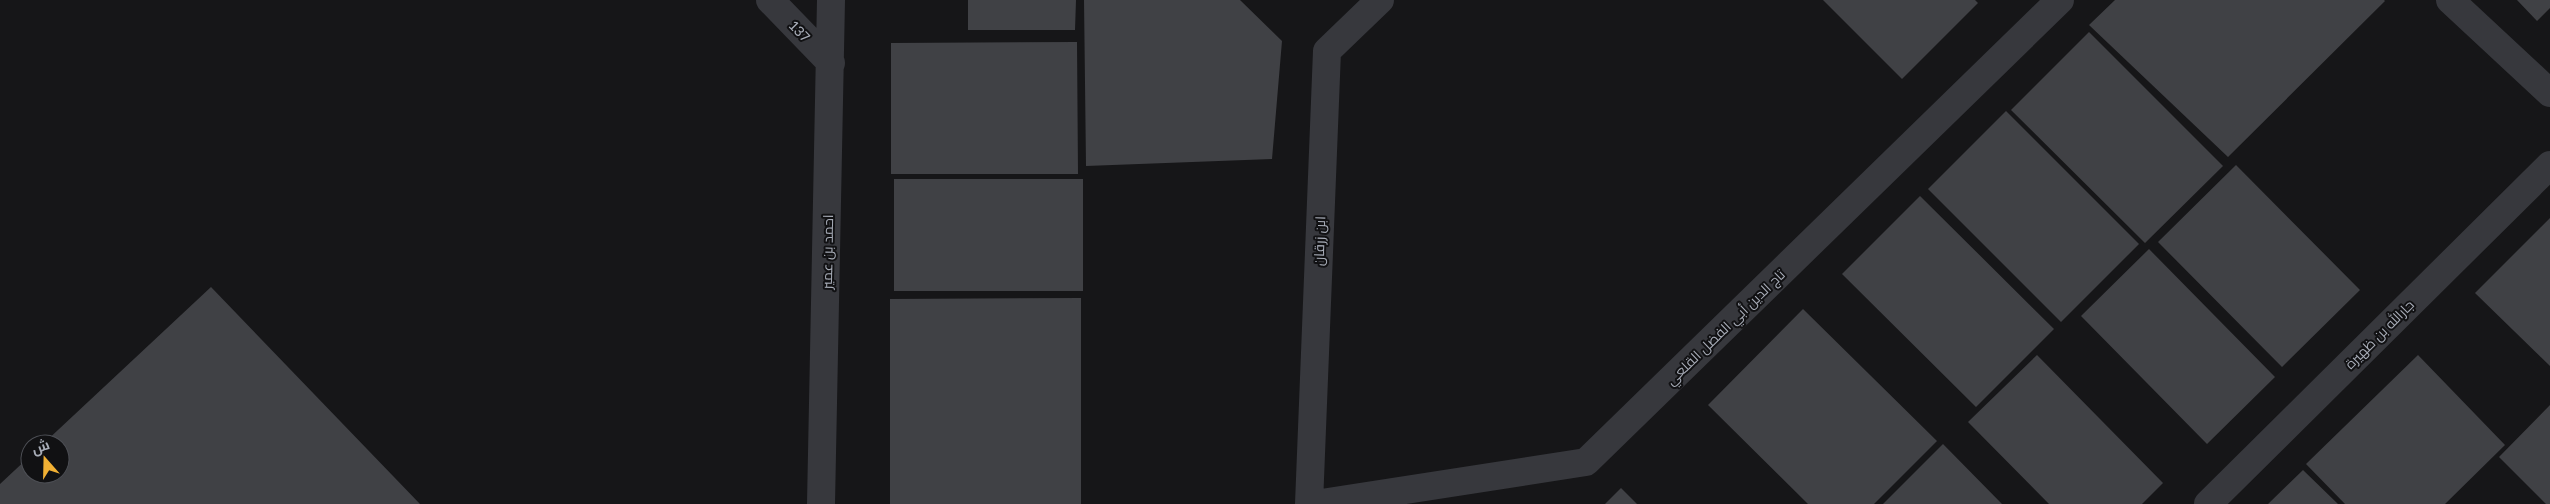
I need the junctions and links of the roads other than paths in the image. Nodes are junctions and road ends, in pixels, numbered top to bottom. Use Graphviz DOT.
graph roads {
  1 [pos="770,0"];
  2 [pos="831,0"];
  3 [pos="1380,0"];
  4 [pos="2060,0"];
  5 [pos="2450,0"];
  6 [pos="831,62"];
  7 [pos="2550,93"];
  8 [pos="2550,165"];
  9 [pos="822,504"];
  10 [pos="1309,504"];
  11 [pos="1315,504"];
  12 [pos="2208,504"];
  1 -- 6 [label="street, 137"];
  2 -- 6 [label="street, احمد بن عمير"];
  3 -- 10 [label="street, ابن زرقان"];
  4 -- 11 [label="street, تاج الدين أبي الفضل القلعي"];
  5 -- 7 [label="street"];
  6 -- 9 [label="street, احمد بن عمير"];
  8 -- 12 [label="street, جارالله بن ظهيرة"];
}
